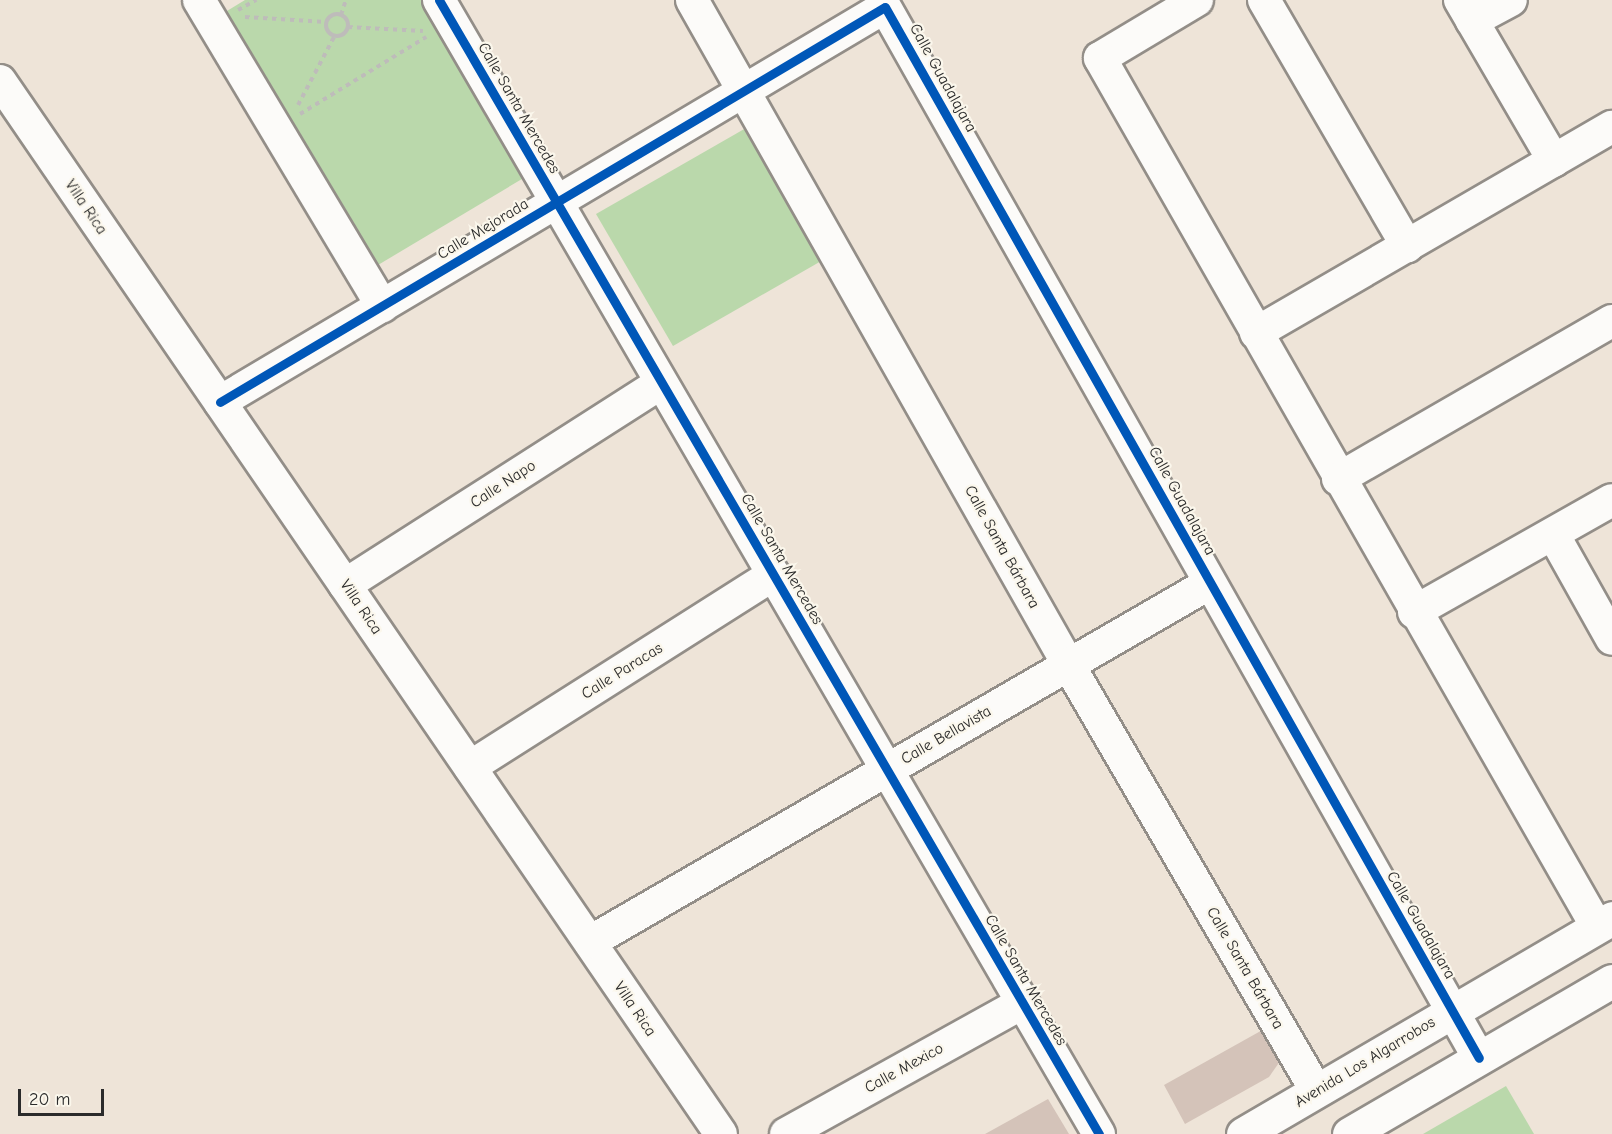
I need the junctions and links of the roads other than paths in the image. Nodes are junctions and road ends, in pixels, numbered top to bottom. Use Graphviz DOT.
graph roads {
  1 [pos="439,0"];
  2 [pos="692,0"];
  3 [pos="1197,0"];
  4 [pos="1264,0"];
  5 [pos="1510,0"];
  6 [pos="885,7"];
  7 [pos="1466,11"];
  8 [pos="206,12"];
  9 [pos="0,81"];
  10 [pos="744,91"];
  11 [pos="1612,127"];
  12 [pos="1554,161"];
  13 [pos="556,202"];
  14 [pos="1407,246"];
  15 [pos="382,306"];
  16 [pos="1612,321"];
  17 [pos="1256,333"];
  18 [pos="662,383"];
  19 [pos="220,402"];
  20 [pos="1338,479"];
  21 [pos="1612,500"];
  22 [pos="1553,534"];
  23 [pos="773,575"];
  24 [pos="1210,582"];
  25 [pos="345,585"];
  26 [pos="1414,612"];
  27 [pos="1612,639"];
  28 [pos="1068,664"];
  29 [pos="470,767"];
  30 [pos="887,770"];
  31 [pos="1605,922"];
  32 [pos="590,942"];
  33 [pos="1612,981"];
  34 [pos="1022,1003"];
  35 [pos="1452,1010"];
  36 [pos="1479,1058"];
  37 [pos="1317,1091"];
  38 [pos="721,1134"];
  39 [pos="786,1134"];
  40 [pos="1099,1134"];
  41 [pos="1243,1134"];
  42 [pos="1349,1134"];
  1 -- 13 [label="street, Calle Santa Mercedes"];
  2 -- 10 [label="street, Calle Santa Bárbara"];
  3 -- 17 [label="street"];
  4 -- 14 [label="street"];
  5 -- 7 [label="street"];
  6 -- 10 [label="street, Calle Mejorada"];
  6 -- 24 [label="street, Calle Guadalajara"];
  7 -- 12 [label="street"];
  8 -- 15 [label="street"];
  9 -- 19 [label="street, Villa Rica"];
  10 -- 13 [label="street, Calle Mejorada"];
  10 -- 28 [label="street, Calle Santa Bárbara"];
  11 -- 12 [label="street"];
  12 -- 14 [label="street"];
  13 -- 15 [label="street, Calle Mejorada"];
  13 -- 18 [label="street, Calle Santa Mercedes"];
  14 -- 17 [label="street"];
  15 -- 19 [label="street, Calle Mejorada"];
  16 -- 20 [label="street"];
  17 -- 20 [label="street"];
  18 -- 23 [label="street, Calle Santa Mercedes"];
  18 -- 25 [label="street, Calle Napo"];
  19 -- 25 [label="street, Villa Rica"];
  20 -- 26 [label="street"];
  21 -- 22 [label="street"];
  22 -- 26 [label="street"];
  22 -- 27 [label="street"];
  23 -- 29 [label="street, Calle Paracas"];
  23 -- 30 [label="street, Calle Santa Mercedes"];
  24 -- 28 [label="street, Calle Bellavista"];
  24 -- 35 [label="street, Calle Guadalajara"];
  25 -- 29 [label="street, Villa Rica"];
  26 -- 31 [label="street"];
  28 -- 30 [label="street, Calle Bellavista"];
  28 -- 37 [label="street, Calle Santa Bárbara"];
  29 -- 32 [label="street, Villa Rica"];
  30 -- 32 [label="street, Calle Bellavista"];
  30 -- 34 [label="street, Calle Santa Mercedes"];
  31 -- 35 [label="street, Avenida Los Algarrobos"];
  32 -- 38 [label="street, Villa Rica"];
  33 -- 36 [label="street"];
  34 -- 39 [label="street, Calle Mexico"];
  34 -- 40 [label="street, Calle Santa Mercedes"];
  35 -- 36 [label="street, Calle Guadalajara"];
  35 -- 37 [label="street, Avenida Los Algarrobos"];
  36 -- 42 [label="street"];
  37 -- 41 [label="street, Avenida Los Algarrobos"];
}
